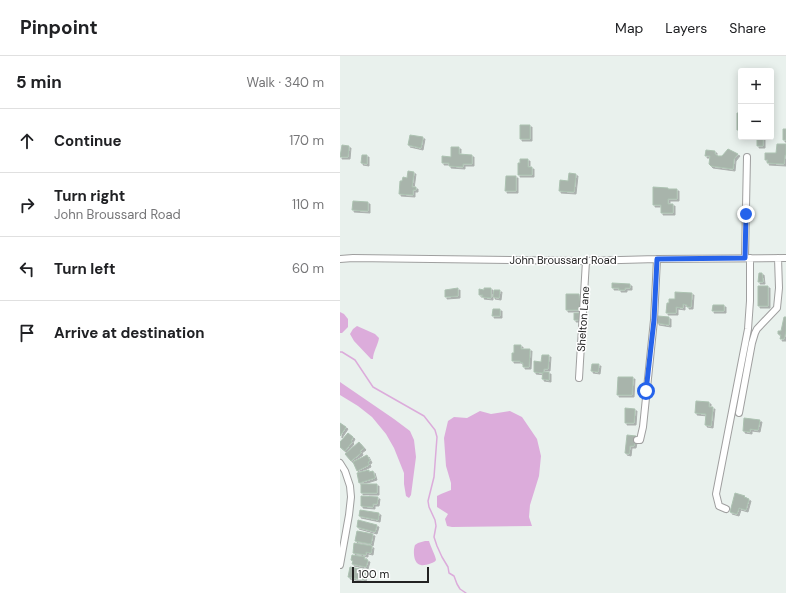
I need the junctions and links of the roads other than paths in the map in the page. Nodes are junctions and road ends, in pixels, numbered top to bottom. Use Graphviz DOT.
graph roads {
  1 [pos="747,157"];
  2 [pos="748,258"];
  3 [pos="778,258"];
  4 [pos="786,258"];
  5 [pos="340,259"];
  6 [pos="657,259"];
  7 [pos="586,261"];
  8 [pos="579,378"];
  9 [pos="739,413"];
  10 [pos="637,440"];
  11 [pos="340,463"];
  12 [pos="726,509"];
  13 [pos="340,565"];
  1 -- 2 [label="street"];
  2 -- 3 [label="street, John Broussard Road"];
  2 -- 6 [label="street, John Broussard Road"];
  2 -- 12 [label="street"];
  3 -- 4 [label="street, John Broussard Road"];
  3 -- 9 [label="street"];
  5 -- 7 [label="street, John Broussard Road"];
  6 -- 7 [label="street, John Broussard Road"];
  6 -- 10 [label="street"];
  7 -- 8 [label="street, Shelton Lane"];
  11 -- 13 [label="street"];
}
